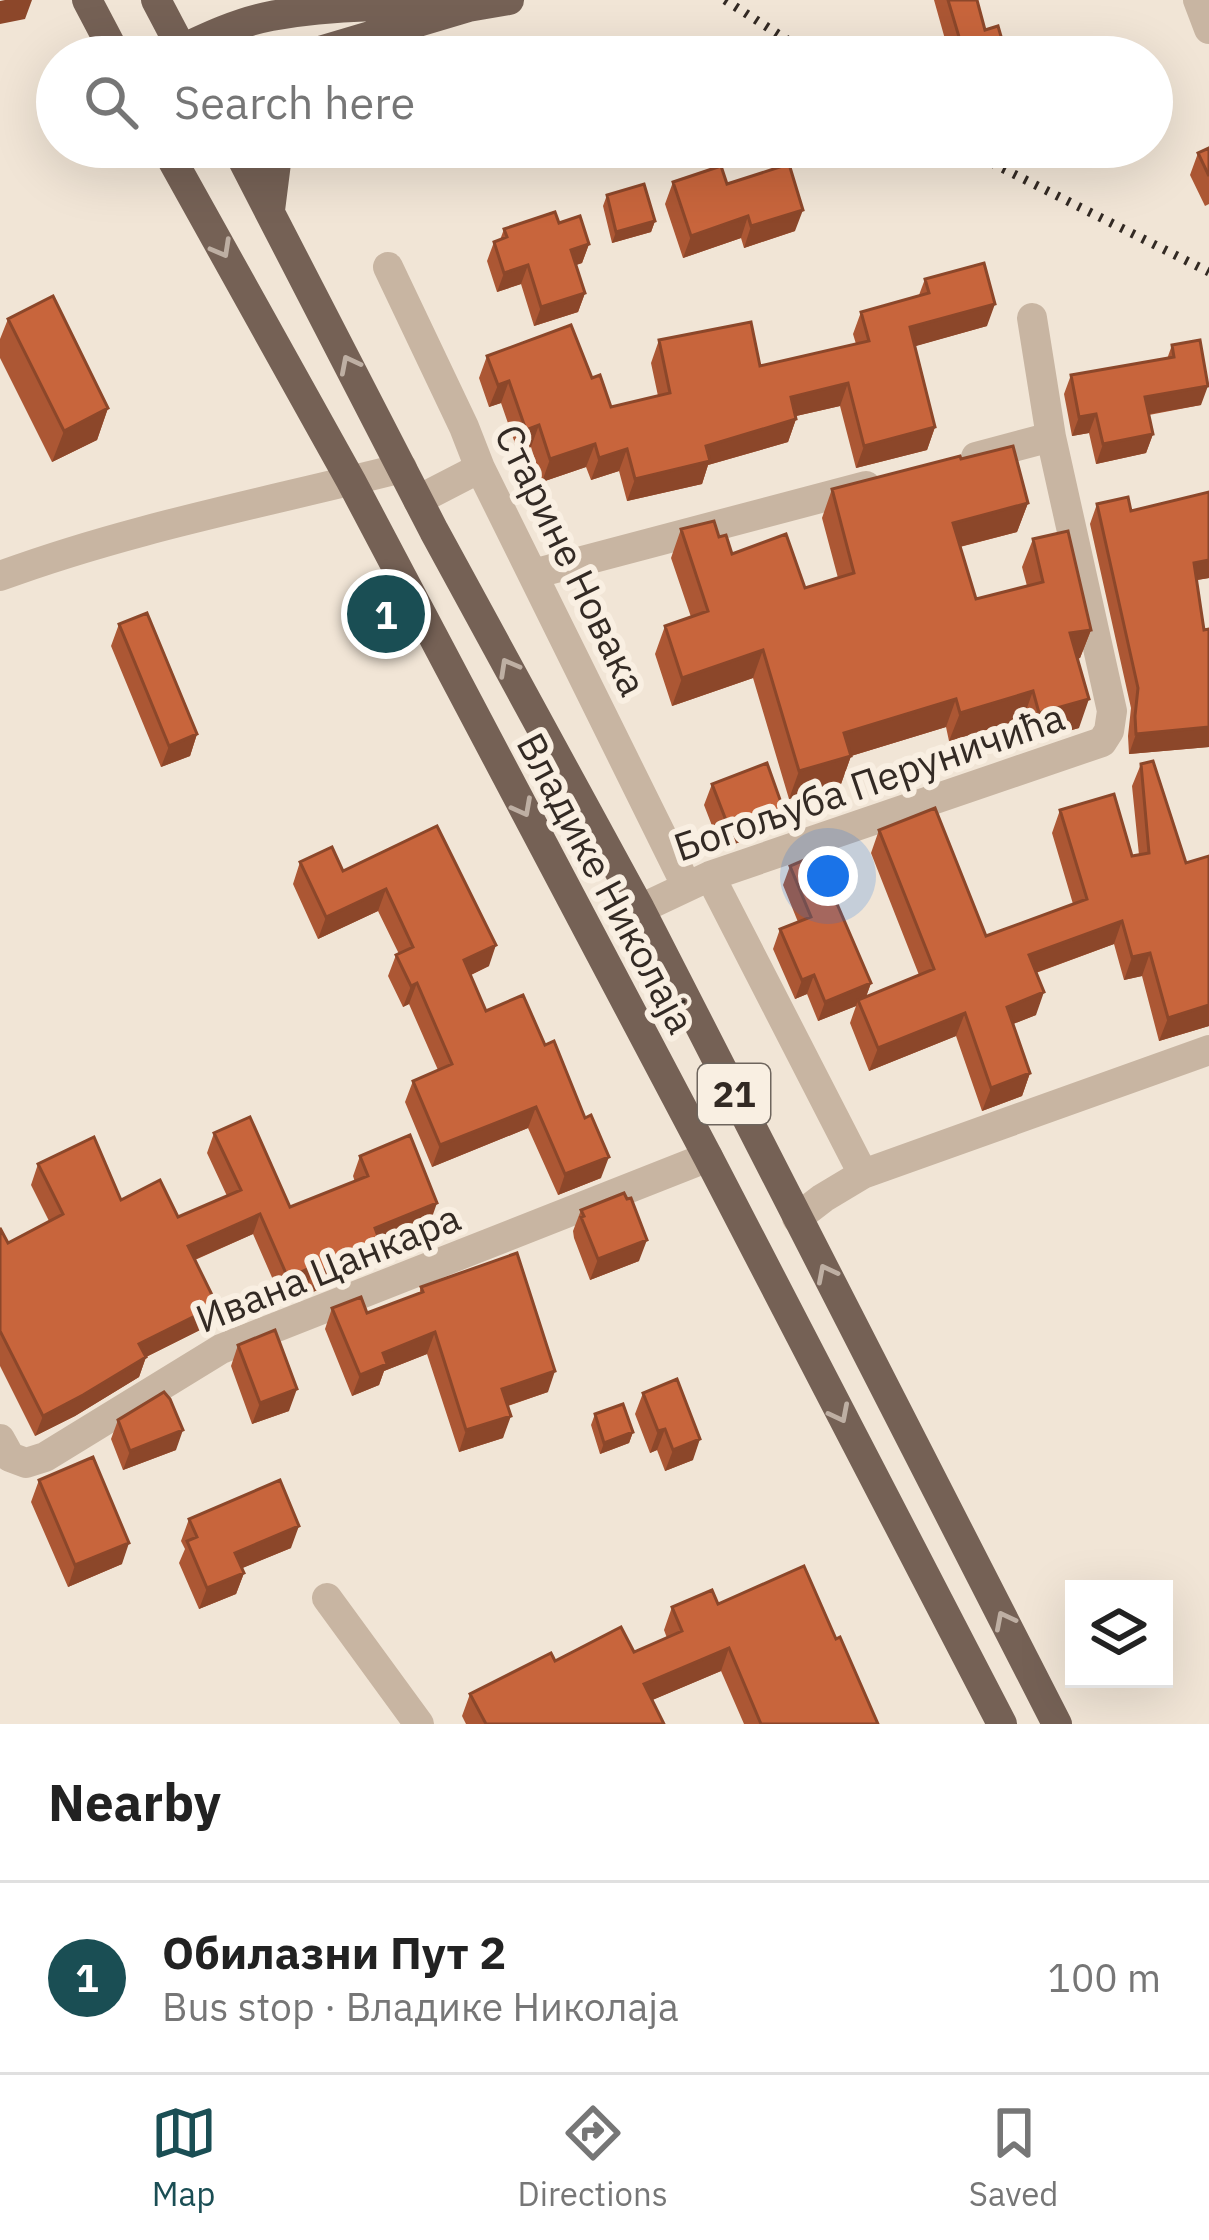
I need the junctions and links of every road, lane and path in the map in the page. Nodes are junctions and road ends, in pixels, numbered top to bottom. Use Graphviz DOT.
graph roads {
  1 [pos="87,0"];
  2 [pos="156,0"];
  3 [pos="509,0"];
  4 [pos="1198,0"];
  5 [pos="468,7"];
  6 [pos="1209,29"];
  7 [pos="107,36"];
  8 [pos="171,36"];
  9 [pos="215,36"];
  10 [pos="374,36"];
  11 [pos="177,168"];
  12 [pos="247,168"];
  13 [pos="275,168"];
  14 [pos="270,210"];
  15 [pos="388,267"];
  16 [pos="1032,318"];
  17 [pos="1052,437"];
  18 [pos="939,467"];
  19 [pos="480,468"];
  20 [pos="402,469"];
  21 [pos="894,478"];
  22 [pos="351,481"];
  23 [pos="418,500"];
  24 [pos="533,574"];
  25 [pos="0,576"];
  26 [pos="698,881"];
  27 [pos="640,909"];
  28 [pos="1209,1050"];
  29 [pos="708,1157"];
  30 [pos="863,1174"];
  31 [pos="797,1218"];
  32 [pos="0,1439"];
  33 [pos="327,1598"];
  34 [pos="419,1724"];
  35 [pos="1002,1724"];
  36 [pos="1058,1724"];
  1 -- 7 [label="main road"];
  2 -- 8 [label="main road"];
  3 -- 5 [label="main road"];
  4 -- 6 [label="street"];
  5 -- 9 [label="main road"];
  5 -- 10 [label="main road"];
  11 -- 22 [label="main road, Владике Николаја / 21, one-way"];
  12 -- 14 [label="main road, Владике Николаја / 21"];
  13 -- 14 [label="main road"];
  20 -- 14 [label="main road, Владике Николаја / 21, one-way"];
  15 -- 19 [label="street, Старине Новака"];
  16 -- 17 [label="street"];
  17 -- 18 [label="street"];
  17 -- 26 [label="street, Богољуба Перуничића"];
  19 -- 23 [label="street"];
  19 -- 24 [label="street, Старине Новака"];
  20 -- 22 [label="street"];
  20 -- 23 [label="main road, Владике Николаја / 21"];
  21 -- 24 [label="street"];
  22 -- 25 [label="street"];
  22 -- 29 [label="main road, Владике Николаја / 21, one-way"];
  27 -- 23 [label="main road, Владике Николаја / 21, one-way"];
  24 -- 26 [label="street, Старине Новака"];
  26 -- 27 [label="street, Богољуба Перуничића"];
  26 -- 30 [label="street, Старине Новака"];
  27 -- 31 [label="main road, Владике Николаја / 21"];
  28 -- 30 [label="street"];
  29 -- 32 [label="street, Ивана Цанкара"];
  29 -- 35 [label="main road, Владике Николаја / 21, one-way"];
  30 -- 31 [label="street"];
  36 -- 31 [label="main road, Владике Николаја / 21, one-way"];
  33 -- 34 [label="street"];
}
